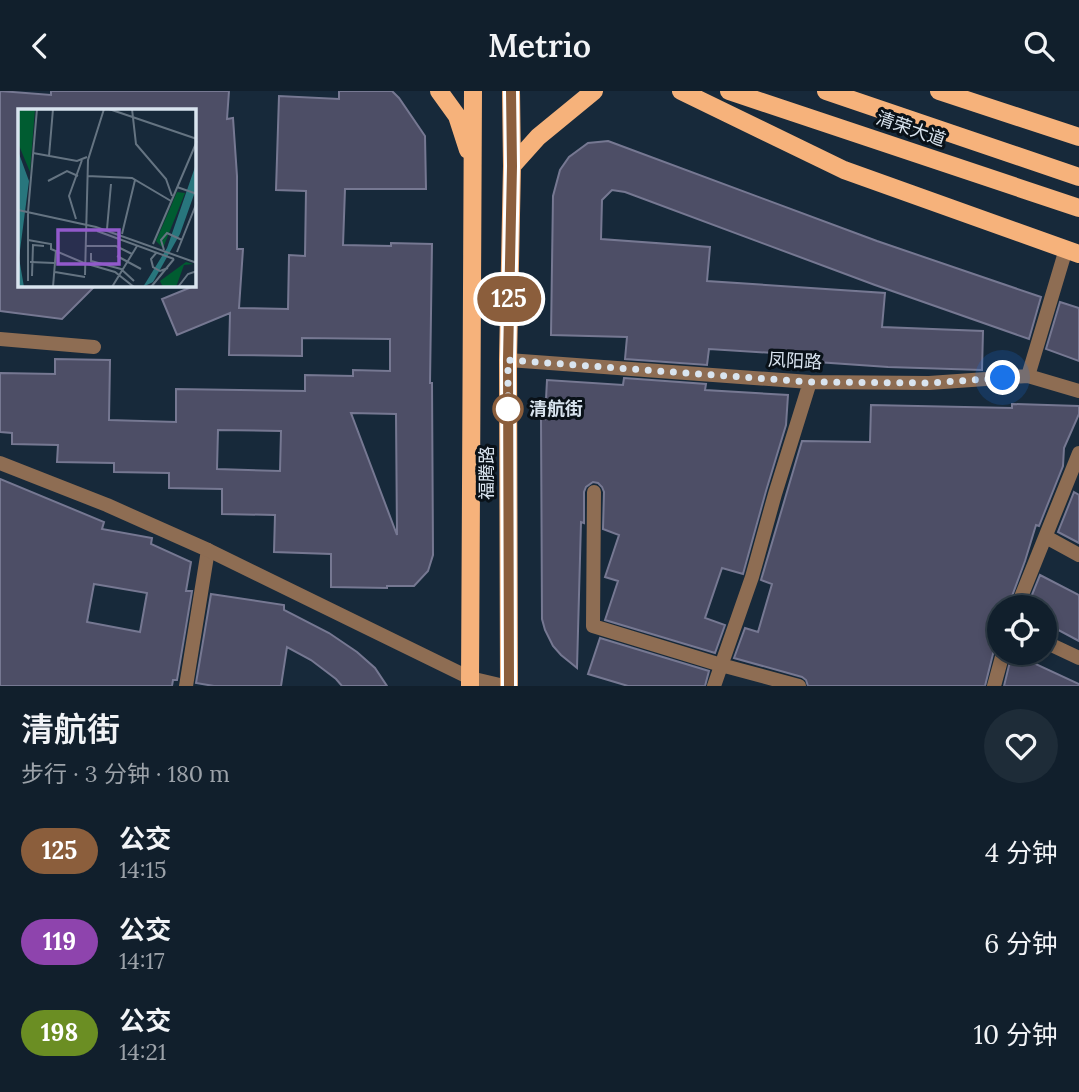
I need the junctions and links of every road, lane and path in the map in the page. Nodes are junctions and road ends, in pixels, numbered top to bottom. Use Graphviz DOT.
graph roads {
  1 [pos="439,91"];
  2 [pos="473,91"];
  3 [pos="511,91"];
  4 [pos="594,91"];
  5 [pos="681,91"];
  6 [pos="729,91"];
  7 [pos="826,91"];
  8 [pos="939,91"];
  9 [pos="1079,137"];
  10 [pos="473,163"];
  11 [pos="512,166"];
  12 [pos="1079,177"];
  13 [pos="1079,208"];
  14 [pos="1073,251"];
  15 [pos="0,339"];
  16 [pos="94,347"];
  17 [pos="508,360"];
  18 [pos="1028,376"];
  19 [pos="810,382"];
  20 [pos="1079,391"];
  21 [pos="1078,460"];
  22 [pos="0,463"];
  23 [pos="594,492"];
  24 [pos="1046,537"];
  25 [pos="208,550"];
  26 [pos="1079,555"];
  27 [pos="1022,595"];
  28 [pos="1057,647"];
  29 [pos="1079,657"];
  30 [pos="721,665"];
  31 [pos="1000,665"];
  32 [pos="470,682"];
  33 [pos="186,686"];
  34 [pos="507,686"];
  35 [pos="714,686"];
  36 [pos="799,686"];
  37 [pos="994,686"];
  1 -- 10 [label="main road"];
  2 -- 10 [label="main road, 福腾路"];
  3 -- 11 [label="main road, 福腾路"];
  4 -- 11 [label="main road"];
  5 -- 14 [label="main road"];
  6 -- 13 [label="main road, 清荣大道"];
  7 -- 12 [label="main road, 清荣大道"];
  8 -- 9 [label="main road"];
  10 -- 32 [label="main road, 福腾路"];
  11 -- 17 [label="main road, 福腾路"];
  14 -- 18 [label="street"];
  15 -- 16 [label="street"];
  17 -- 19 [label="street, 凤阳路"];
  17 -- 34 [label="main road, 福腾路"];
  18 -- 19 [label="street, 凤阳路"];
  18 -- 20 [label="street, 凤阳路"];
  19 -- 30 [label="street"];
  21 -- 24 [label="street"];
  22 -- 25 [label="street"];
  23 -- 30 [label="street"];
  24 -- 26 [label="street"];
  24 -- 27 [label="street"];
  25 -- 32 [label="street"];
  25 -- 33 [label="street"];
  28 -- 29 [label="street"];
  30 -- 35 [label="street"];
  30 -- 36 [label="street"];
  31 -- 37 [label="street"];
  32 -- 34 [label="street"];
}
